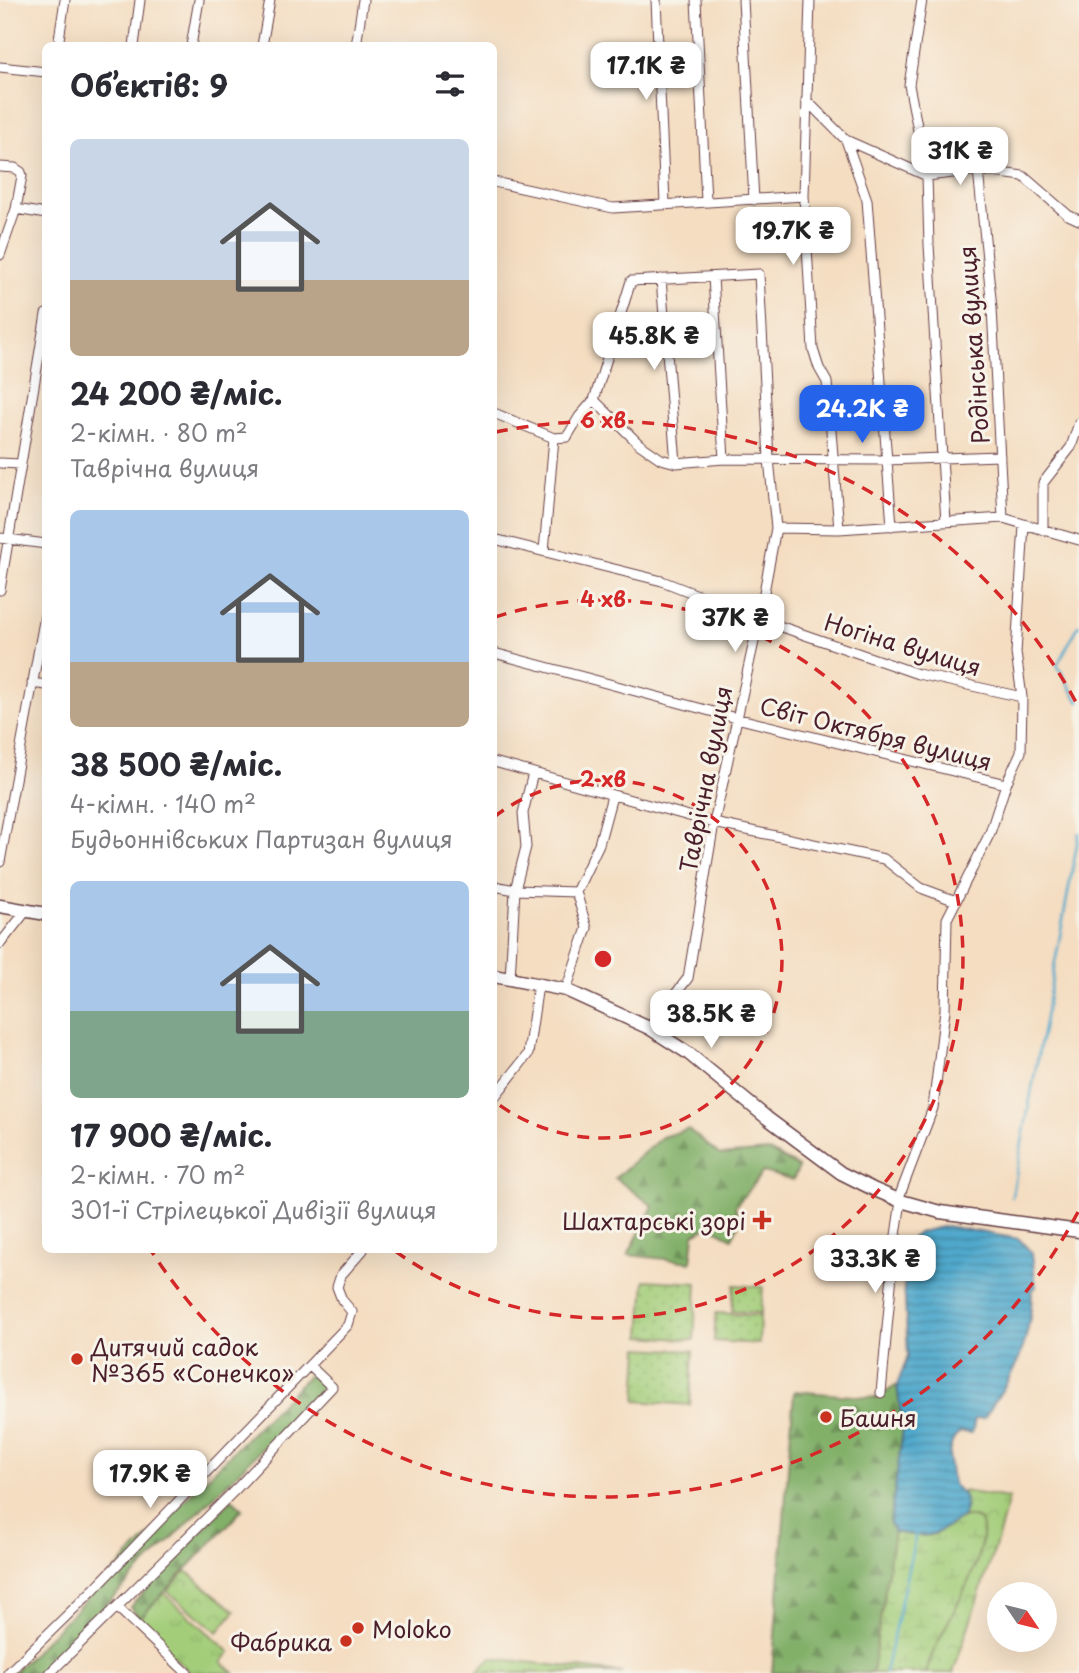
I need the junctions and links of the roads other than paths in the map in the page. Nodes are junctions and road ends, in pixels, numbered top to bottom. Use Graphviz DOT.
graph roads {
  1 [pos="65,0"];
  2 [pos="140,0"];
  3 [pos="199,0"];
  4 [pos="270,0"];
  5 [pos="363,0"];
  6 [pos="656,0"];
  7 [pos="695,0"];
  8 [pos="743,0"];
  9 [pos="810,0"];
  10 [pos="922,0"];
  11 [pos="59,42"];
  12 [pos="135,42"];
  13 [pos="192,42"];
  14 [pos="263,42"];
  15 [pos="357,42"];
  16 [pos="0,68"];
  17 [pos="42,72"];
  18 [pos="806,100"];
  19 [pos="846,140"];
  20 [pos="0,167"];
  21 [pos="978,170"];
  22 [pos="927,176"];
  23 [pos="497,183"];
  24 [pos="804,196"];
  25 [pos="754,200"];
  26 [pos="706,201"];
  27 [pos="665,203"];
  28 [pos="16,209"];
  29 [pos="42,213"];
  30 [pos="1079,220"];
  31 [pos="0,255"];
  32 [pos="713,277"];
  33 [pos="661,279"];
  34 [pos="42,337"];
  35 [pos="594,400"];
  36 [pos="497,414"];
  37 [pos="1079,423"];
  38 [pos="554,438"];
  39 [pos="1000,456"];
  40 [pos="943,458"];
  41 [pos="724,459"];
  42 [pos="769,459"];
  43 [pos="834,460"];
  44 [pos="886,460"];
  45 [pos="0,463"];
  46 [pos="676,463"];
  47 [pos="20,464"];
  48 [pos="1003,518"];
  49 [pos="946,522"];
  50 [pos="1024,525"];
  51 [pos="892,526"];
  52 [pos="776,528"];
  53 [pos="839,529"];
  54 [pos="1043,530"];
  55 [pos="4,539"];
  56 [pos="497,539"];
  57 [pos="1079,540"];
  58 [pos="42,544"];
  59 [pos="544,551"];
  60 [pos="0,590"];
  61 [pos="759,619"];
  62 [pos="42,631"];
  63 [pos="497,654"];
  64 [pos="32,683"];
  65 [pos="42,684"];
  66 [pos="1022,697"];
  67 [pos="736,718"];
  68 [pos="497,763"];
  69 [pos="533,773"];
  70 [pos="1006,784"];
  71 [pos="612,796"];
  72 [pos="714,822"];
  73 [pos="0,862"];
  74 [pos="497,887"];
  75 [pos="515,890"];
  76 [pos="576,892"];
  77 [pos="956,901"];
  78 [pos="0,906"];
  79 [pos="26,911"];
  80 [pos="42,913"];
  81 [pos="0,944"];
  82 [pos="497,977"];
  83 [pos="510,979"];
  84 [pos="538,985"];
  85 [pos="566,990"];
  86 [pos="649,1028"];
  87 [pos="497,1094"];
  88 [pos="899,1200"];
  89 [pos="1079,1231"];
  90 [pos="360,1253"];
  91 [pos="310,1366"];
  92 [pos="881,1393"];
  93 [pos="117,1608"];
  94 [pos="8,1673"];
  95 [pos="50,1673"];
  96 [pos="187,1673"];
  1 -- 11 [label="street"];
  2 -- 12 [label="street"];
  3 -- 13 [label="street"];
  4 -- 14 [label="street"];
  5 -- 15 [label="street"];
  6 -- 27 [label="street"];
  7 -- 26 [label="street"];
  8 -- 25 [label="street"];
  9 -- 18 [label="street"];
  10 -- 22 [label="street, Родінська вулиця"];
  16 -- 17 [label="street"];
  18 -- 19 [label="street"];
  18 -- 24 [label="street"];
  19 -- 22 [label="street"];
  19 -- 44 [label="street"];
  20 -- 28 [label="street"];
  21 -- 22 [label="street"];
  21 -- 30 [label="street"];
  21 -- 39 [label="street, Родінська вулиця"];
  22 -- 40 [label="street, Родінська вулиця"];
  23 -- 27 [label="street"];
  24 -- 25 [label="street"];
  24 -- 43 [label="street"];
  25 -- 26 [label="street"];
  26 -- 27 [label="street"];
  28 -- 29 [label="street"];
  28 -- 31 [label="street"];
  32 -- 33 [label="street"];
  32 -- 41 [label="street"];
  32 -- 42 [label="street, Таврічна вулиця"];
  33 -- 35 [label="street"];
  33 -- 46 [label="street"];
  34 -- 47 [label="street"];
  35 -- 38 [label="street"];
  35 -- 46 [label="street"];
  36 -- 38 [label="street"];
  37 -- 54 [label="street"];
  38 -- 59 [label="street"];
  39 -- 40 [label="street"];
  39 -- 48 [label="street, Родінська вулиця"];
  40 -- 44 [label="street"];
  40 -- 49 [label="street, Родінська вулиця"];
  41 -- 42 [label="street"];
  41 -- 46 [label="street"];
  42 -- 43 [label="street"];
  42 -- 52 [label="street, Таврічна вулиця"];
  43 -- 44 [label="street"];
  43 -- 53 [label="street"];
  44 -- 51 [label="street"];
  45 -- 47 [label="street"];
  47 -- 55 [label="street"];
  48 -- 49 [label="street"];
  48 -- 50 [label="street"];
  49 -- 51 [label="street"];
  50 -- 54 [label="street"];
  50 -- 66 [label="street"];
  51 -- 53 [label="street"];
  52 -- 53 [label="street"];
  52 -- 61 [label="street, Таврічна вулиця"];
  54 -- 57 [label="street"];
  55 -- 58 [label="street"];
  55 -- 60 [label="street"];
  56 -- 59 [label="street, Ногіна вулиця"];
  59 -- 61 [label="street, Ногіна вулиця"];
  61 -- 66 [label="street, Ногіна вулиця"];
  61 -- 67 [label="street, Таврічна вулиця"];
  62 -- 64 [label="street"];
  63 -- 67 [label="street, Світ Октября вулиця"];
  64 -- 65 [label="street"];
  64 -- 73 [label="street"];
  66 -- 70 [label="street"];
  67 -- 70 [label="street, Світ Октября вулиця"];
  67 -- 72 [label="street, Таврічна вулиця"];
  68 -- 69 [label="street"];
  69 -- 71 [label="street"];
  69 -- 75 [label="street"];
  70 -- 77 [label="street"];
  71 -- 72 [label="street"];
  71 -- 76 [label="street"];
  72 -- 77 [label="street"];
  72 -- 86 [label="street, Таврічна вулиця"];
  74 -- 75 [label="street"];
  75 -- 76 [label="street"];
  75 -- 83 [label="street"];
  76 -- 85 [label="street"];
  77 -- 88 [label="street"];
  78 -- 79 [label="main road"];
  79 -- 80 [label="main road"];
  79 -- 81 [label="street"];
  82 -- 83 [label="main road"];
  83 -- 84 [label="main road"];
  84 -- 85 [label="main road"];
  84 -- 87 [label="street"];
  85 -- 86 [label="main road"];
  86 -- 88 [label="main road"];
  88 -- 89 [label="main road"];
  88 -- 92 [label="street"];
  90 -- 91 [label="street"];
  91 -- 93 [label="street"];
  91 -- 94 [label="street"];
  93 -- 95 [label="street"];
  93 -- 96 [label="street"];
}
